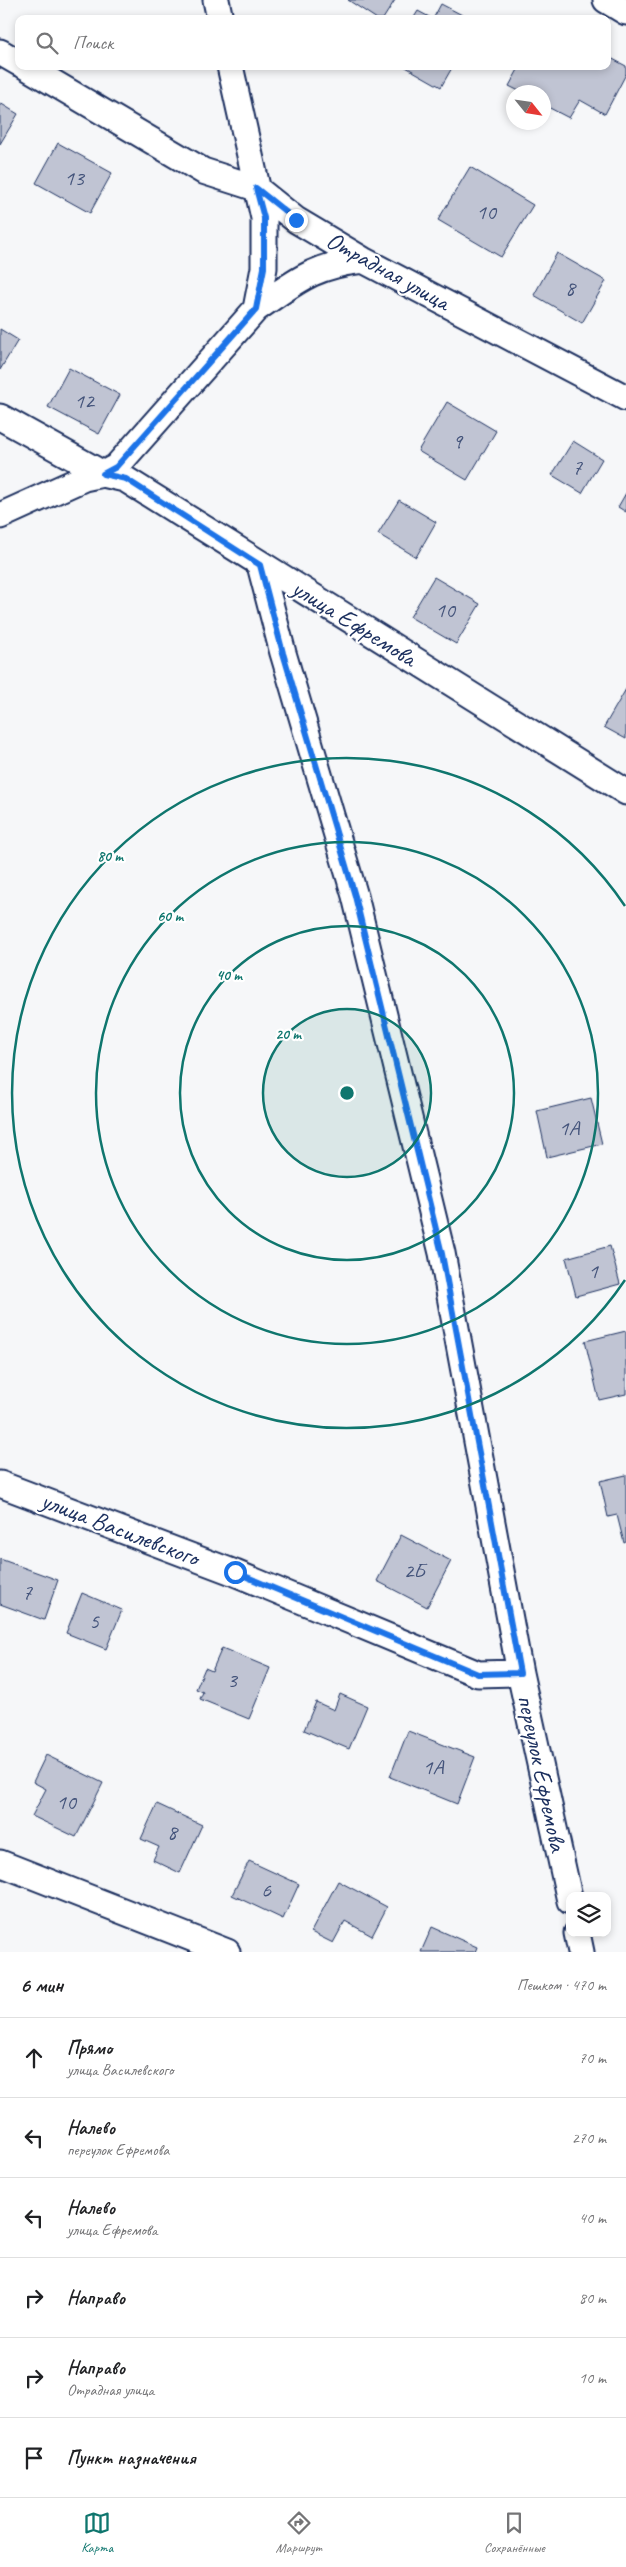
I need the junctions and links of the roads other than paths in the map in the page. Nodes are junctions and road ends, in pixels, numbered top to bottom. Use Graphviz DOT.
graph roads {
  1 [pos="216,0"];
  2 [pos="606,0"];
  3 [pos="626,12"];
  4 [pos="219,15"];
  5 [pos="0,52"];
  6 [pos="15,61"];
  7 [pos="31,70"];
  8 [pos="231,70"];
  9 [pos="256,188"];
  10 [pos="363,260"];
  11 [pos="256,309"];
  12 [pos="626,398"];
  13 [pos="0,417"];
  14 [pos="103,474"];
  15 [pos="0,516"];
  16 [pos="260,565"];
  17 [pos="626,792"];
  18 [pos="0,1484"];
  19 [pos="520,1673"];
  20 [pos="0,1863"];
  21 [pos="568,1892"];
  22 [pos="578,1937"];
  23 [pos="227,1952"];
  24 [pos="581,1952"];
  1 -- 4 [label="street"];
  2 -- 3 [label="street"];
  5 -- 6 [label="street"];
  7 -- 9 [label="street, Отрадная улица"];
  8 -- 9 [label="street"];
  9 -- 10 [label="street, Отрадная улица"];
  9 -- 11 [label="street"];
  10 -- 11 [label="street"];
  10 -- 12 [label="street, Отрадная улица"];
  11 -- 14 [label="street"];
  13 -- 14 [label="street, улица Ефремова"];
  14 -- 15 [label="street"];
  14 -- 16 [label="street, улица Ефремова"];
  16 -- 17 [label="street, улица Ефремова"];
  16 -- 19 [label="street, переулок Ефремова"];
  18 -- 19 [label="street, улица Василевского"];
  19 -- 21 [label="street, переулок Ефремова"];
  20 -- 23 [label="street"];
  22 -- 24 [label="street"];
}
